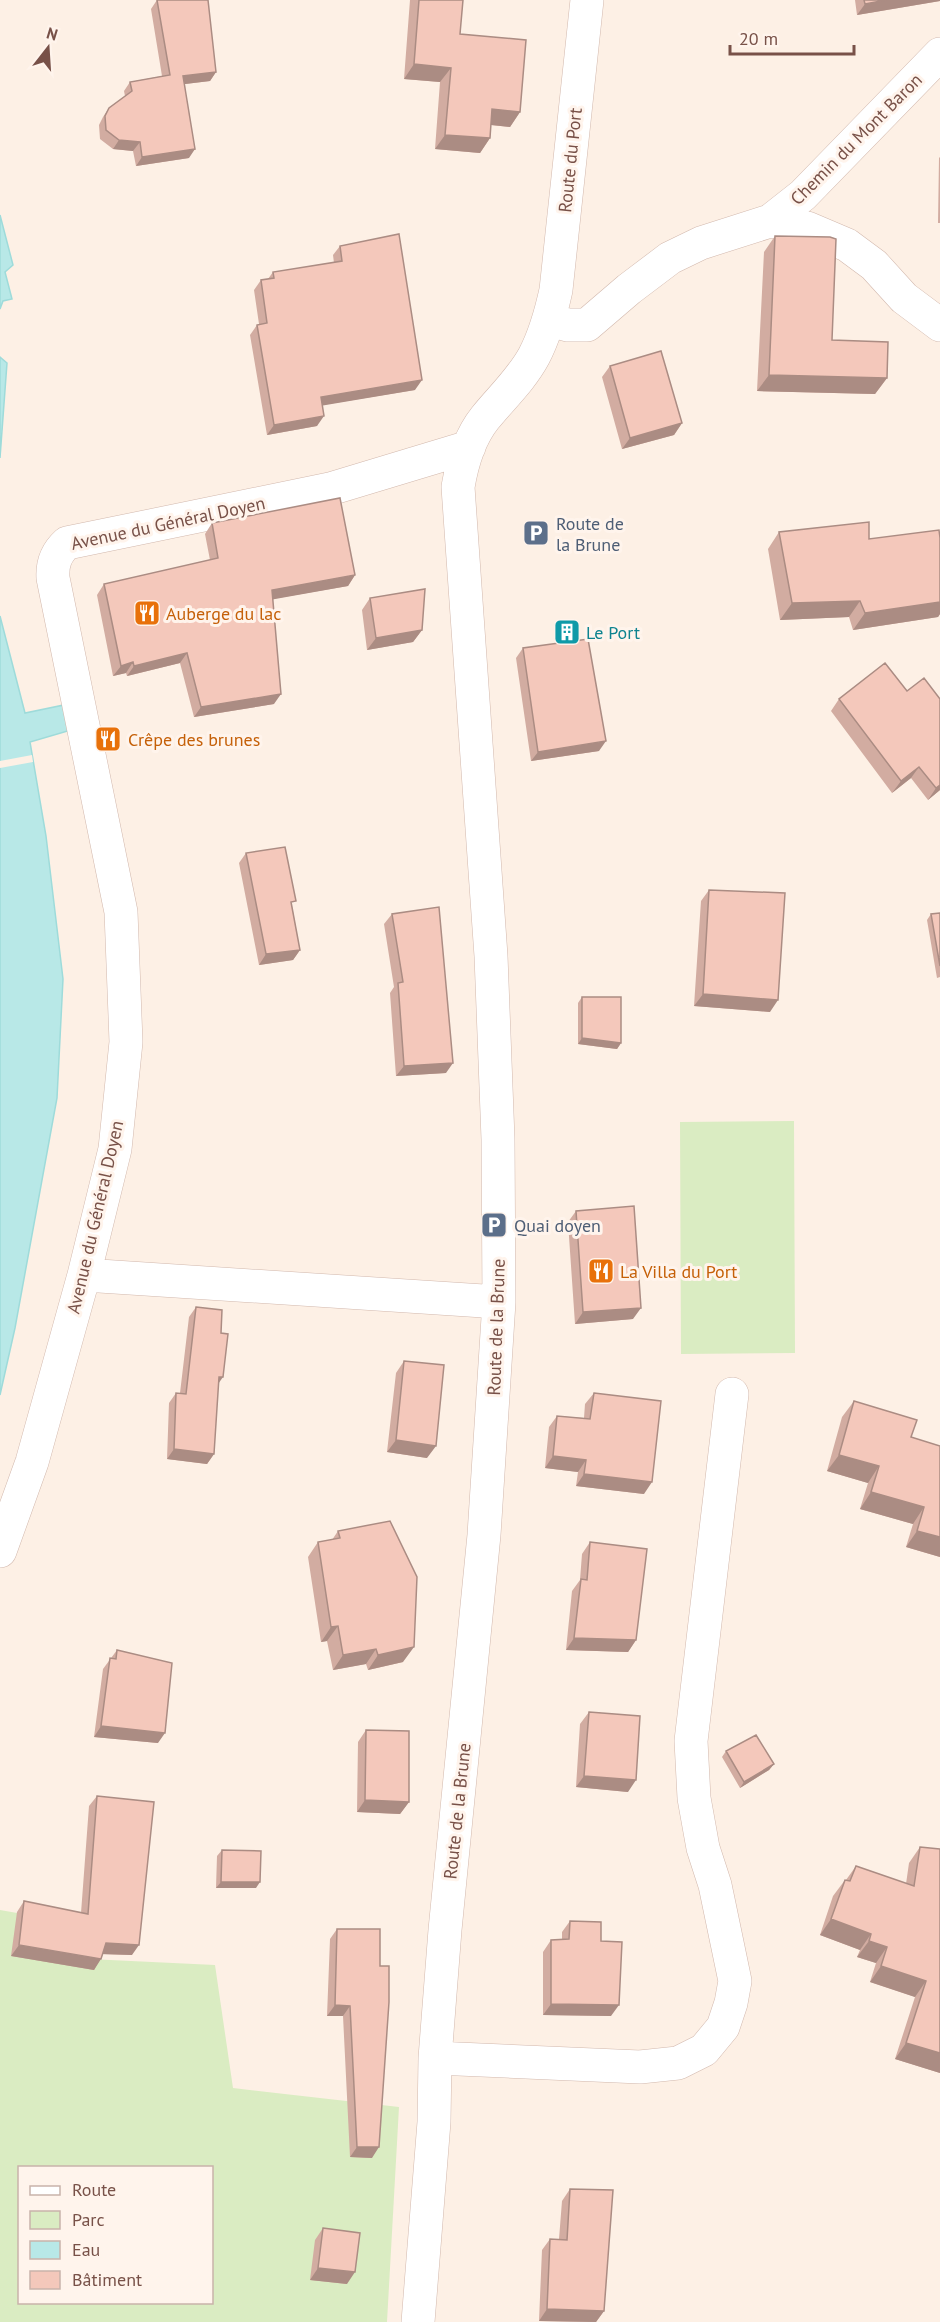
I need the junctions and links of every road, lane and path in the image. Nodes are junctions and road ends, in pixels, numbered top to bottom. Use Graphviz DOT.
graph roads {
  1 [pos="587,0"];
  2 [pos="940,54"];
  3 [pos="770,221"];
  4 [pos="549,320"];
  5 [pos="940,325"];
  6 [pos="469,447"];
  7 [pos="84,1275"];
  8 [pos="499,1302"];
  9 [pos="732,1394"];
  10 [pos="0,1551"];
  11 [pos="435,2058"];
  12 [pos="418,2322"];
  1 -- 4 [label="street, Route du Port"];
  2 -- 3 [label="street, Chemin du Mont Baron"];
  3 -- 4 [label="street, Chemin du Mont Baron"];
  3 -- 5 [label="street"];
  4 -- 6 [label="street, Route de la Brune"];
  6 -- 7 [label="street, Avenue du Général Doyen"];
  6 -- 8 [label="street, Route de la Brune"];
  7 -- 8 [label="street"];
  7 -- 10 [label="street, Avenue du Général Doyen"];
  8 -- 11 [label="street, Route de la Brune"];
  9 -- 11 [label="street"];
  11 -- 12 [label="street, Route de la Brune"];
}
